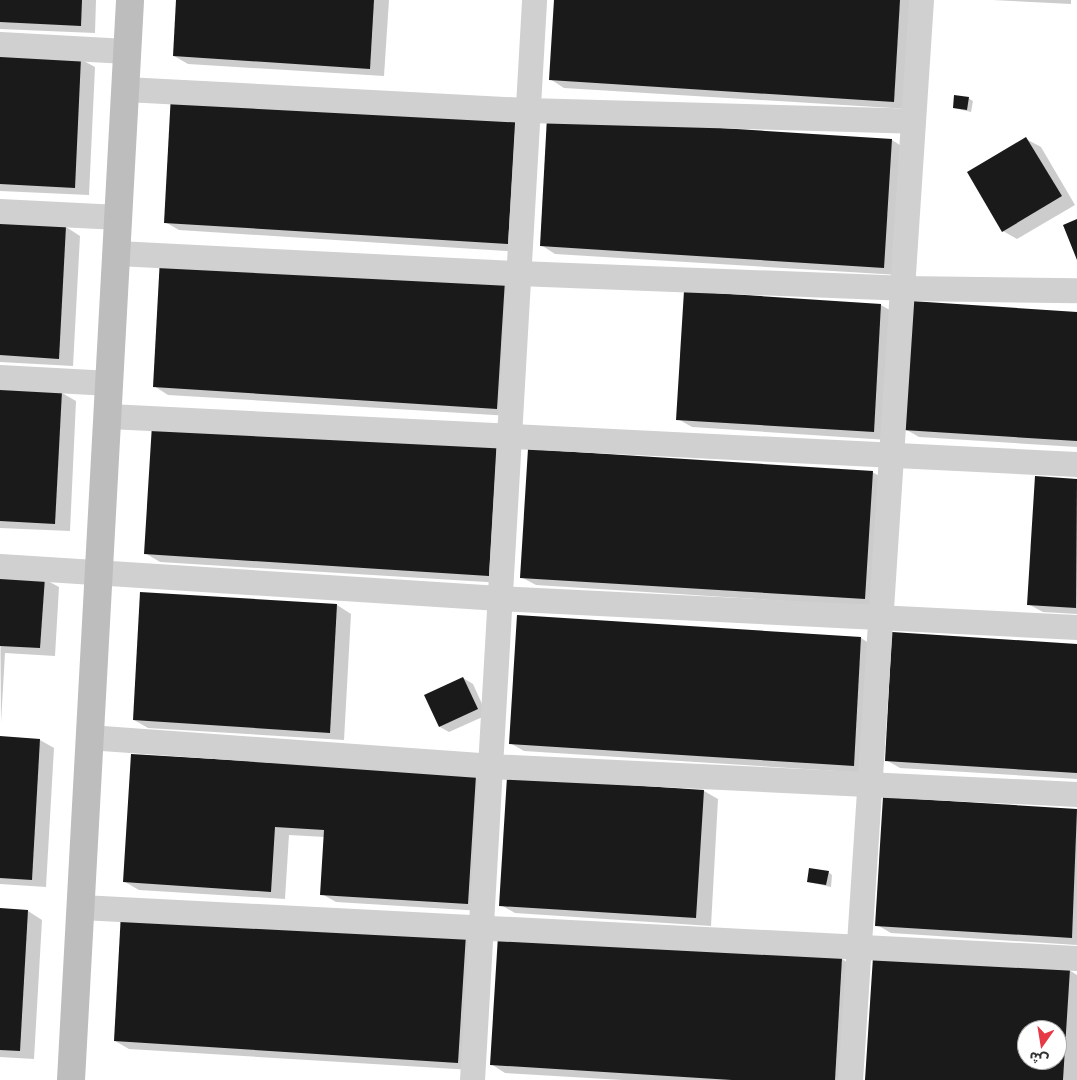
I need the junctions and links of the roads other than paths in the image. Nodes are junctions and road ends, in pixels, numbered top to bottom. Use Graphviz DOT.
graph roads {
  1 [pos="130,0"];
  2 [pos="534,0"];
  3 [pos="921,0"];
  4 [pos="0,44"];
  5 [pos="126,51"];
  6 [pos="125,89"];
  7 [pos="527,110"];
  8 [pos="913,122"];
  9 [pos="0,211"];
  10 [pos="118,217"];
  11 [pos="117,253"];
  12 [pos="518,273"];
  13 [pos="902,288"];
  14 [pos="1077,290"];
  15 [pos="0,377"];
  16 [pos="110,383"];
  17 [pos="108,416"];
  18 [pos="509,436"];
  19 [pos="891,454"];
  20 [pos="1077,464"];
  21 [pos="0,566"];
  22 [pos="100,571"];
  23 [pos="500,598"];
  24 [pos="880,617"];
  25 [pos="1077,627"];
  26 [pos="88,737"];
  27 [pos="490,766"];
  28 [pos="869,786"];
  29 [pos="1077,794"];
  30 [pos="80,907"];
  31 [pos="481,927"];
  32 [pos="858,946"];
  33 [pos="1077,958"];
  34 [pos="71,1080"];
  35 [pos="472,1080"];
  36 [pos="850,1080"];
  1 -- 5 [label="street"];
  2 -- 7 [label="street"];
  3 -- 8 [label="street"];
  4 -- 5 [label="street"];
  5 -- 6 [label="street"];
  6 -- 7 [label="street"];
  6 -- 10 [label="street"];
  7 -- 8 [label="street"];
  7 -- 12 [label="street"];
  8 -- 13 [label="street"];
  9 -- 10 [label="street"];
  10 -- 11 [label="street"];
  11 -- 12 [label="street"];
  11 -- 16 [label="street"];
  12 -- 13 [label="street"];
  12 -- 18 [label="street"];
  13 -- 14 [label="street"];
  13 -- 19 [label="street"];
  15 -- 16 [label="street"];
  16 -- 17 [label="street"];
  17 -- 18 [label="street"];
  17 -- 22 [label="street"];
  18 -- 19 [label="street"];
  18 -- 23 [label="street"];
  19 -- 20 [label="street"];
  19 -- 24 [label="street"];
  21 -- 22 [label="street"];
  22 -- 23 [label="street"];
  22 -- 26 [label="street"];
  23 -- 24 [label="street"];
  23 -- 27 [label="street"];
  24 -- 25 [label="street"];
  24 -- 28 [label="street"];
  26 -- 27 [label="street"];
  26 -- 30 [label="street"];
  27 -- 28 [label="street"];
  27 -- 31 [label="street"];
  28 -- 29 [label="street"];
  28 -- 32 [label="street"];
  30 -- 31 [label="street"];
  30 -- 34 [label="street"];
  31 -- 32 [label="street"];
  31 -- 35 [label="street"];
  32 -- 33 [label="street"];
  32 -- 36 [label="street"];
}
